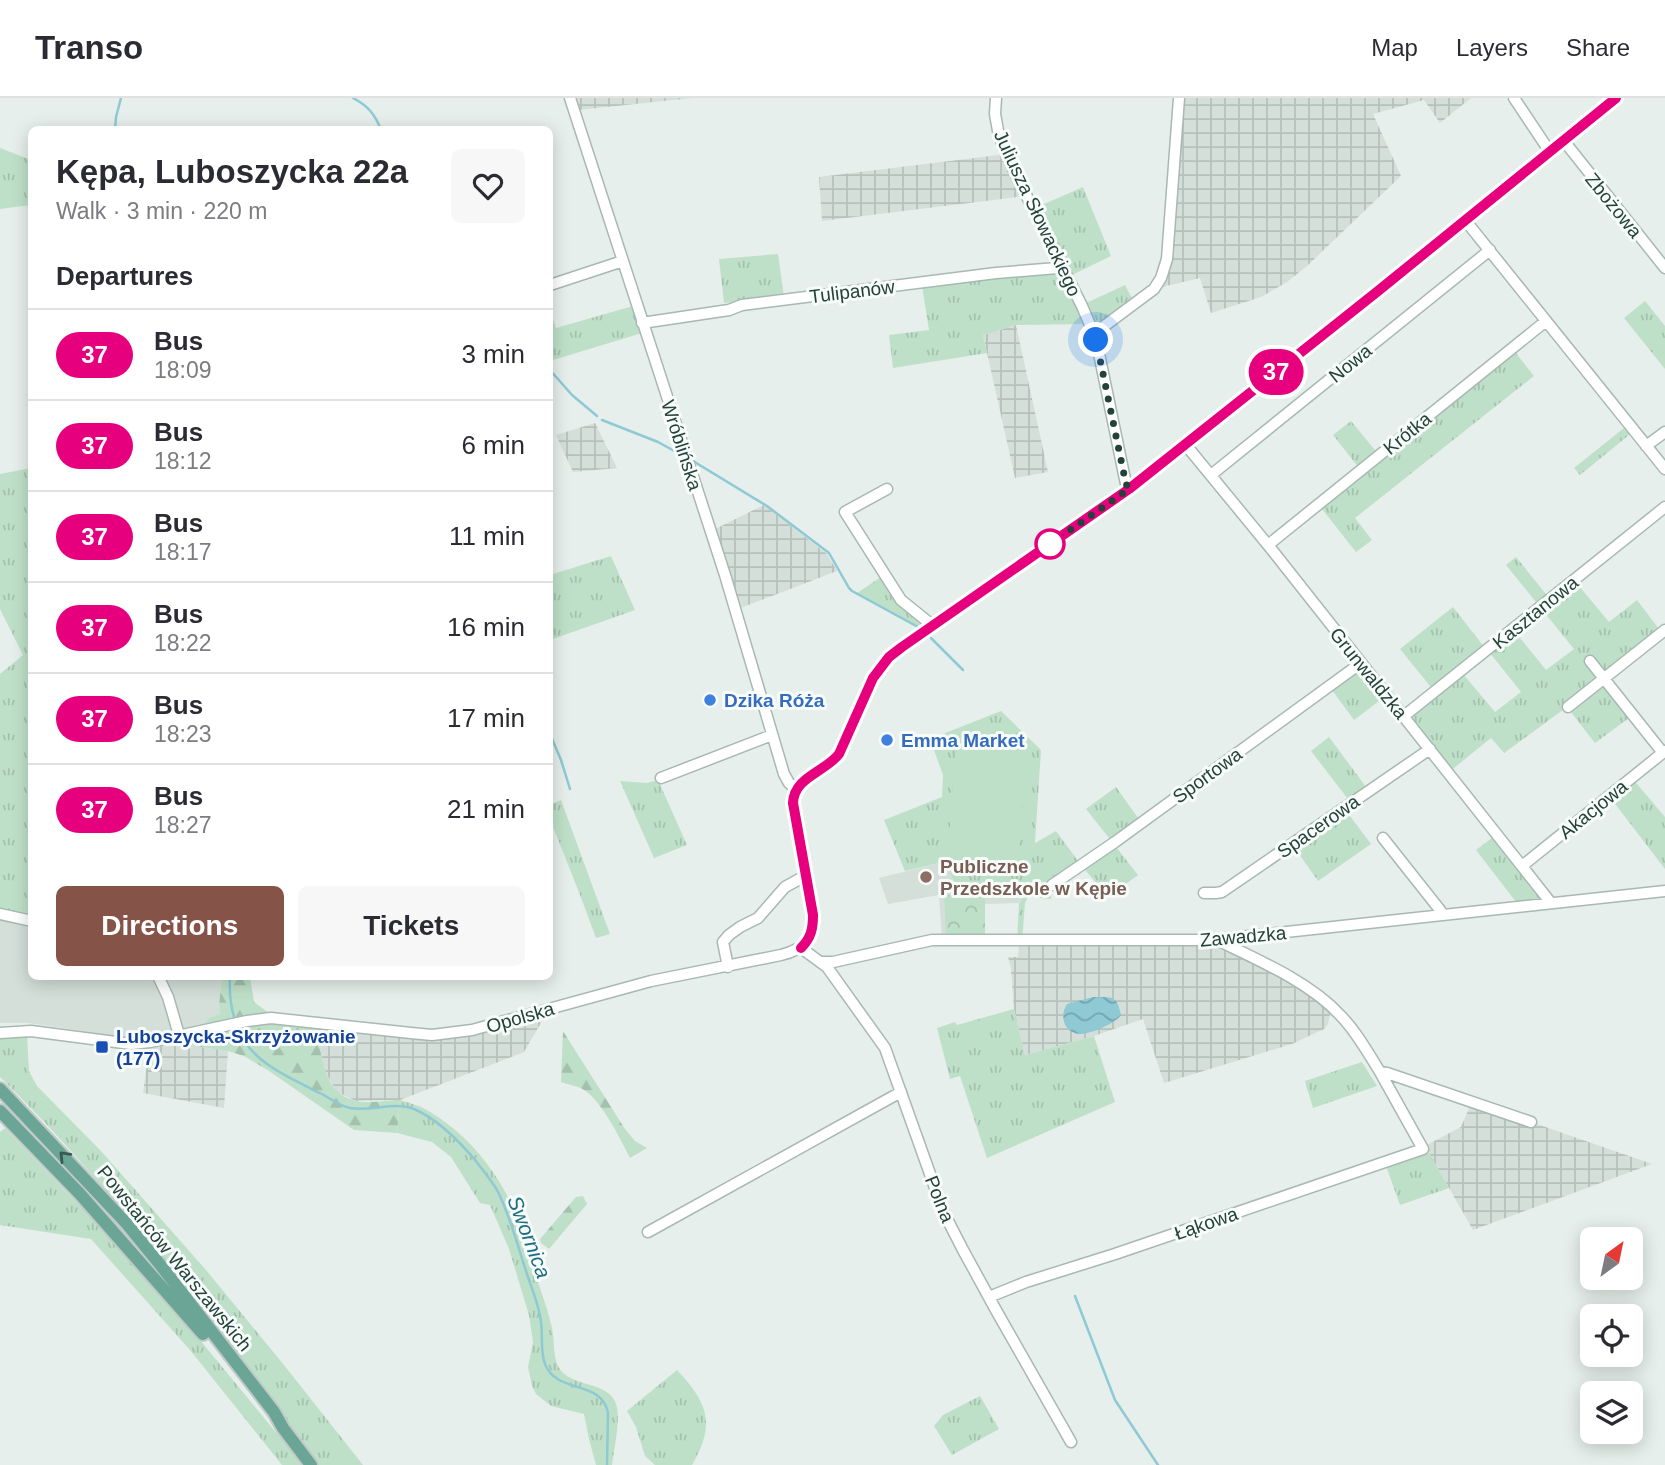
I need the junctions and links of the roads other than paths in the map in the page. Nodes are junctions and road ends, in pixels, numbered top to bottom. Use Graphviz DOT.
graph roads {
  1 [pos="570,98"];
  2 [pos="996,98"];
  3 [pos="1179,98"];
  4 [pos="1514,98"];
  5 [pos="1616,98"];
  6 [pos="1564,141"];
  7 [pos="1550,152"];
  8 [pos="1465,220"];
  9 [pos="1490,250"];
  10 [pos="623,261"];
  11 [pos="1665,268"];
  12 [pos="1064,271"];
  13 [pos="553,284"];
  14 [pos="1546,321"];
  15 [pos="642,323"];
  16 [pos="1096,340"];
  17 [pos="1665,432"];
  18 [pos="1185,444"];
  19 [pos="1646,446"];
  20 [pos="1665,469"];
  21 [pos="1211,475"];
  22 [pos="887,489"];
  23 [pos="1129,489"];
  24 [pos="1665,507"];
  25 [pos="1268,545"];
  26 [pos="932,625"];
  27 [pos="1665,630"];
  28 [pos="1590,661"];
  29 [pos="1361,663"];
  30 [pos="1605,678"];
  31 [pos="1568,707"];
  32 [pos="1404,716"];
  33 [pos="772,735"];
  34 [pos="1430,749"];
  35 [pos="1664,752"];
  36 [pos="661,778"];
  37 [pos="796,789"];
  38 [pos="1383,838"];
  39 [pos="1522,866"];
  40 [pos="807,875"];
  41 [pos="1052,885"];
  42 [pos="1665,891"];
  43 [pos="1204,893"];
  44 [pos="1551,903"];
  45 [pos="0,914"];
  46 [pos="1443,915"];
  47 [pos="28,920"];
  48 [pos="1215,939"];
  49 [pos="801,948"];
  50 [pos="817,959"];
  51 [pos="728,967"];
  52 [pos="160,980"];
  53 [pos="0,1033"];
  54 [pos="179,1035"];
  55 [pos="1380,1072"];
  56 [pos="0,1089"];
  57 [pos="901,1092"];
  58 [pos="0,1111"];
  59 [pos="1531,1122"];
  60 [pos="648,1232"];
  61 [pos="989,1297"];
  62 [pos="282,1428"];
  63 [pos="1071,1442"];
  64 [pos="311,1465"];
  1 -- 10 [label="street, Wróblińska"];
  2 -- 12 [label="street, Juliusza Słowackiego"];
  3 -- 16 [label="street"];
  4 -- 7 [label="street"];
  5 -- 6 [label="street"];
  6 -- 7 [label="street"];
  6 -- 11 [label="street, Zbożowa"];
  7 -- 8 [label="street"];
  8 -- 9 [label="street"];
  8 -- 18 [label="street"];
  9 -- 14 [label="street"];
  9 -- 21 [label="street, Nowa"];
  10 -- 13 [label="street"];
  10 -- 15 [label="street, Wróblińska"];
  12 -- 15 [label="street, Tulipanów"];
  12 -- 16 [label="street, Juliusza Słowackiego"];
  14 -- 19 [label="street"];
  14 -- 25 [label="street, Krótka"];
  15 -- 33 [label="street, Wróblińska"];
  16 -- 23 [label="street, Juliusza Słowackiego"];
  17 -- 19 [label="street"];
  18 -- 21 [label="street, Grunwaldzka"];
  18 -- 23 [label="street"];
  19 -- 20 [label="street"];
  21 -- 25 [label="street, Grunwaldzka"];
  22 -- 26 [label="street"];
  23 -- 26 [label="street"];
  24 -- 32 [label="street, Kasztanowa"];
  25 -- 29 [label="street, Grunwaldzka"];
  26 -- 37 [label="street"];
  27 -- 30 [label="street"];
  28 -- 30 [label="street"];
  29 -- 32 [label="street, Grunwaldzka"];
  29 -- 41 [label="street, Sportowa"];
  30 -- 31 [label="street"];
  30 -- 35 [label="street"];
  32 -- 34 [label="street, Grunwaldzka"];
  33 -- 36 [label="street"];
  33 -- 37 [label="street, Wróblińska"];
  34 -- 39 [label="street, Grunwaldzka"];
  34 -- 43 [label="street, Spacerowa"];
  35 -- 39 [label="street, Akacjowa"];
  37 -- 40 [label="street"];
  38 -- 46 [label="street"];
  39 -- 44 [label="street, Grunwaldzka"];
  40 -- 49 [label="street"];
  40 -- 51 [label="street"];
  42 -- 44 [label="street, Zawadzka"];
  44 -- 46 [label="street, Zawadzka"];
  45 -- 47 [label="street"];
  46 -- 48 [label="street, Zawadzka"];
  48 -- 50 [label="street, Zawadzka"];
  48 -- 55 [label="street"];
  49 -- 50 [label="street, Polna"];
  49 -- 51 [label="street, Opolska"];
  50 -- 57 [label="street, Polna"];
  51 -- 54 [label="street, Opolska"];
  52 -- 54 [label="street"];
  53 -- 54 [label="street, Opolska"];
  55 -- 59 [label="street"];
  55 -- 61 [label="street, Łąkowa"];
  62 -- 56 [label="main road, Powstańców Warszawskich, one-way"];
  57 -- 60 [label="street"];
  57 -- 61 [label="street, Polna"];
  58 -- 62 [label="main road, Powstańców Warszawskich"];
  61 -- 63 [label="street, Polna"];
  62 -- 64 [label="main road, Powstańców Warszawskich"];
}
